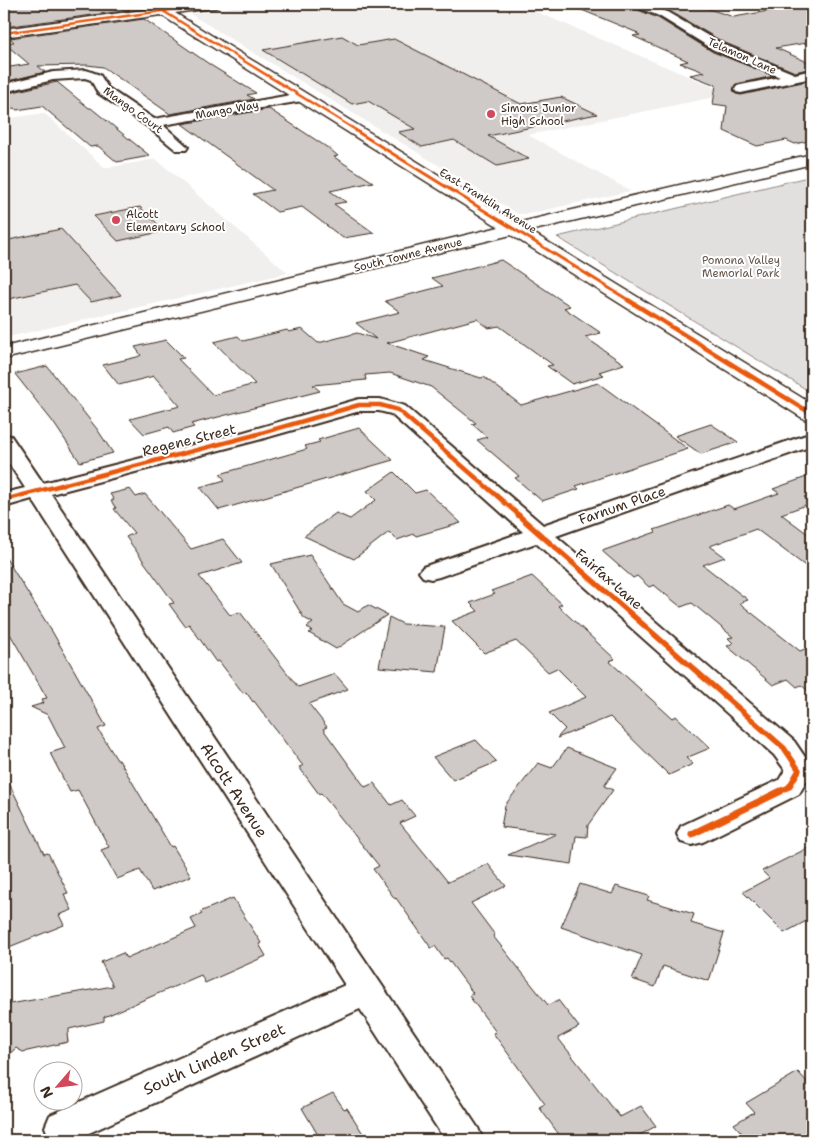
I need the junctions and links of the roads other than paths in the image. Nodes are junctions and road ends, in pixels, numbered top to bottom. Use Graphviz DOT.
graph roads {
  1 [pos="213,4"];
  2 [pos="638,4"];
  3 [pos="158,7"];
  4 [pos="4,33"];
  5 [pos="812,74"];
  6 [pos="794,78"];
  7 [pos="4,88"];
  8 [pos="741,89"];
  9 [pos="302,97"];
  10 [pos="152,123"];
  11 [pos="181,147"];
  12 [pos="812,160"];
  13 [pos="514,229"];
  14 [pos="4,353"];
  15 [pos="380,405"];
  16 [pos="812,414"];
  17 [pos="812,439"];
  18 [pos="4,440"];
  19 [pos="38,490"];
  20 [pos="4,500"];
  21 [pos="540,533"];
  22 [pos="431,572"];
  23 [pos="692,834"];
  24 [pos="366,991"];
  25 [pos="63,1127"];
  26 [pos="465,1140"];
  1 -- 3 [label="street"];
  2 -- 6 [label="street, Telamon Lane"];
  3 -- 4 [label="street"];
  3 -- 9 [label="street, East Franklin Avenue"];
  5 -- 6 [label="street"];
  6 -- 8 [label="street"];
  7 -- 10 [label="street, Mango Court"];
  9 -- 10 [label="street, Mango Way"];
  9 -- 13 [label="street, East Franklin Avenue"];
  10 -- 11 [label="street, Mango Court"];
  12 -- 13 [label="street, South Towne Avenue"];
  13 -- 14 [label="street, South Towne Avenue"];
  13 -- 16 [label="street, East Franklin Avenue"];
  15 -- 19 [label="street, Regene Street"];
  15 -- 21 [label="street, Fairfax Lane"];
  17 -- 21 [label="street, Farnum Place"];
  18 -- 19 [label="street, Alcott Avenue"];
  19 -- 20 [label="street, Regene Street"];
  19 -- 24 [label="street, Alcott Avenue"];
  21 -- 22 [label="street, Farnum Place"];
  21 -- 23 [label="street, Fairfax Lane"];
  24 -- 25 [label="street, South Linden Street"];
  24 -- 26 [label="street, Alcott Avenue"];
}
